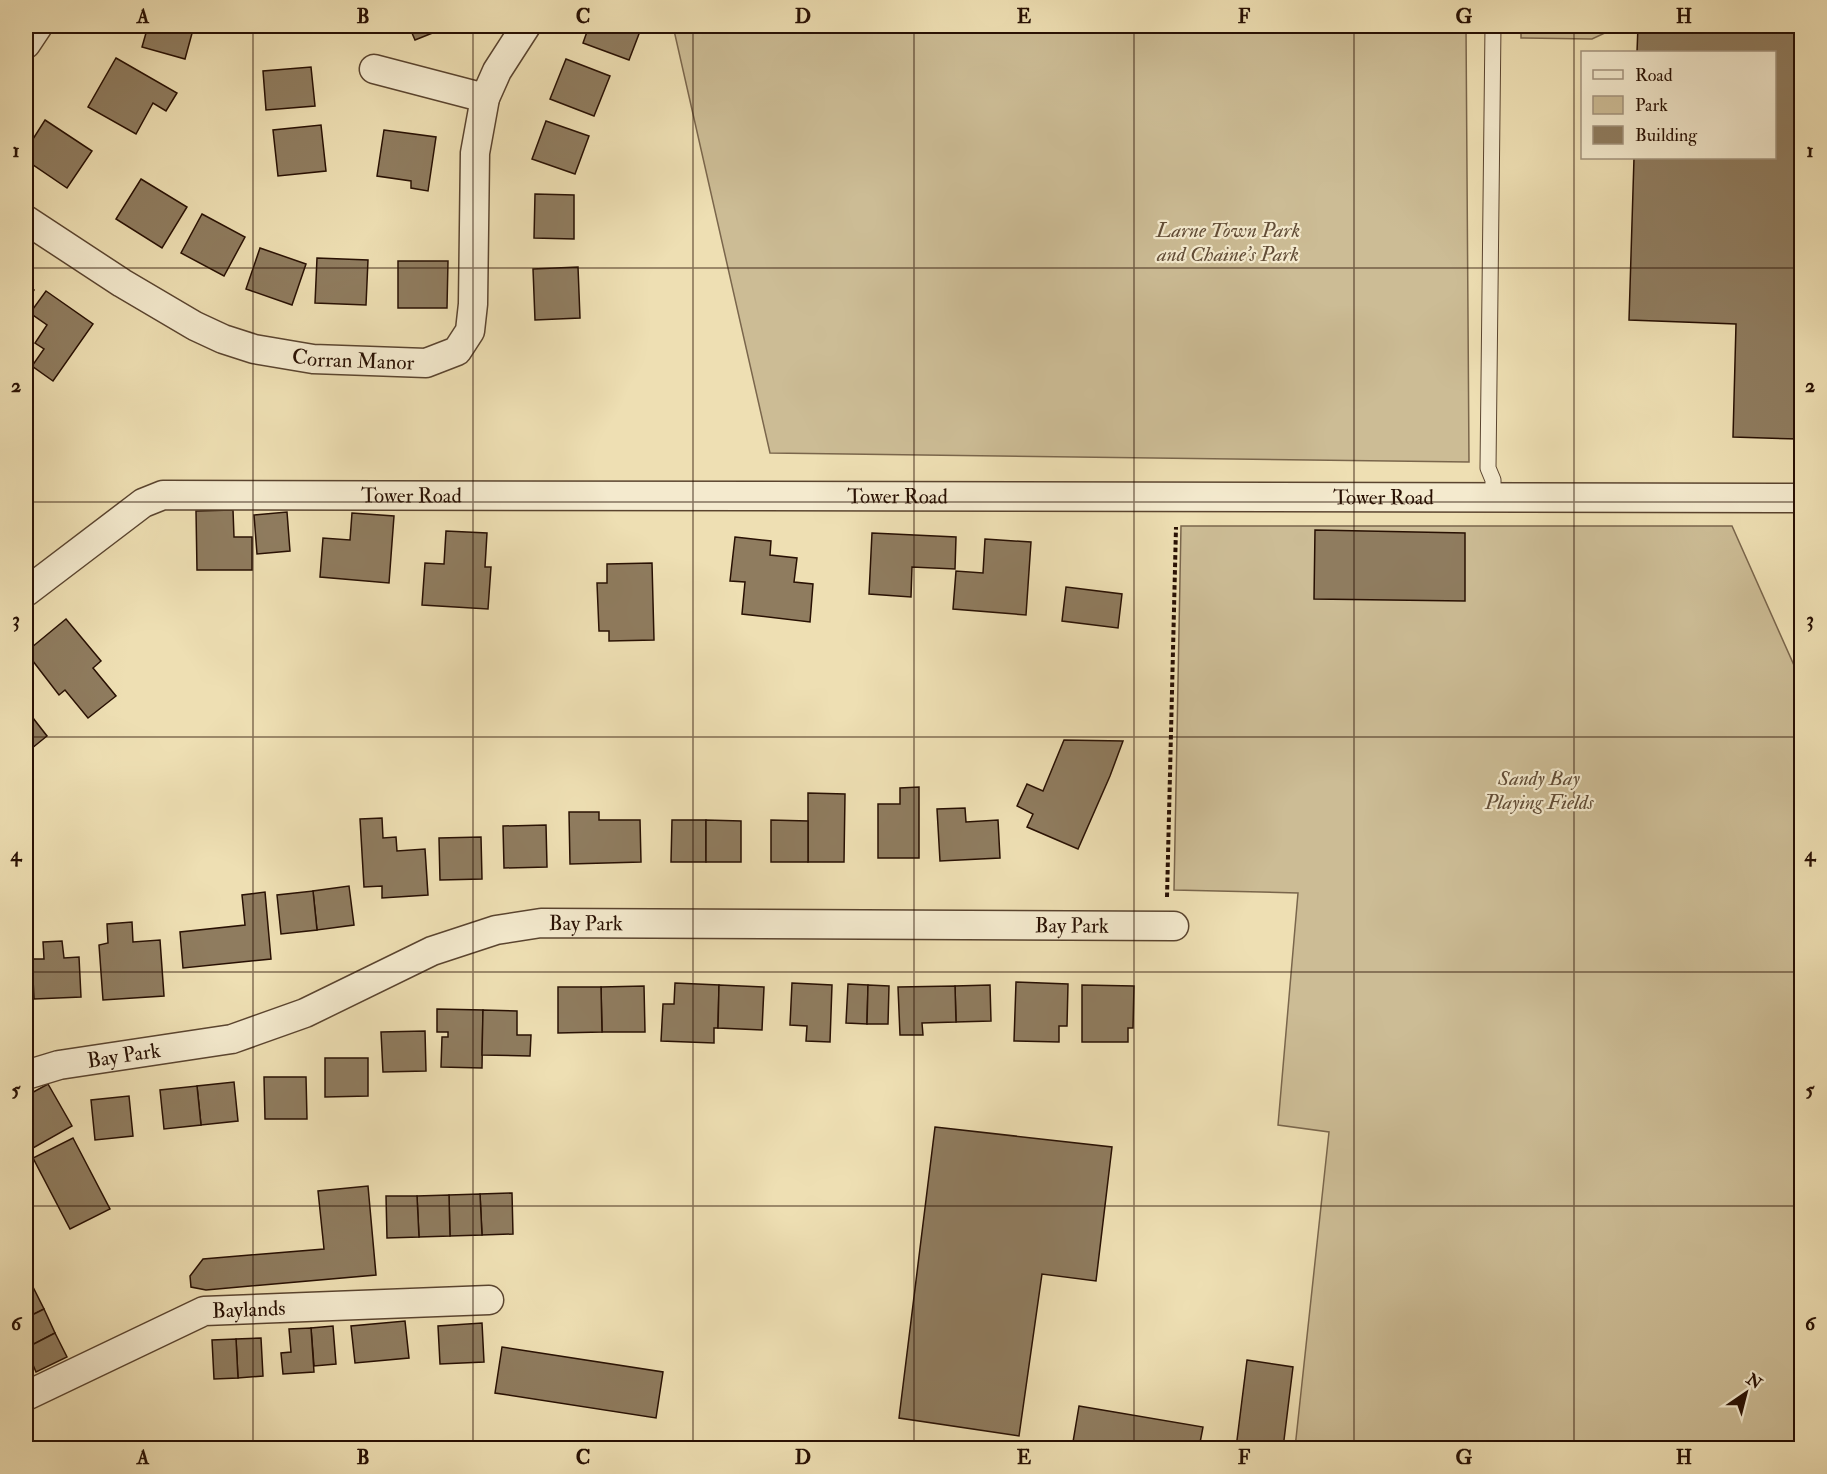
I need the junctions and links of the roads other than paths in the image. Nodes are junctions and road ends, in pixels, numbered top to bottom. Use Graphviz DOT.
graph roads {
  1 [pos="38,26"];
  2 [pos="526,26"];
  3 [pos="1493,26"];
  4 [pos="26,44"];
  5 [pos="374,69"];
  6 [pos="485,98"];
  7 [pos="26,220"];
  8 [pos="1493,498"];
  9 [pos="1802,498"];
  10 [pos="26,592"];
  11 [pos="1170,925"];
  12 [pos="26,1075"];
  13 [pos="489,1300"];
  14 [pos="26,1396"];
  1 -- 4 [label="street"];
  2 -- 6 [label="street, Corran Manor"];
  3 -- 8 [label="lane"];
  5 -- 6 [label="street"];
  6 -- 7 [label="street, Corran Manor"];
  8 -- 9 [label="street, Tower Road"];
  8 -- 10 [label="street, Tower Road"];
  11 -- 12 [label="street, Bay Park"];
  13 -- 14 [label="street, Baylands"];
}
